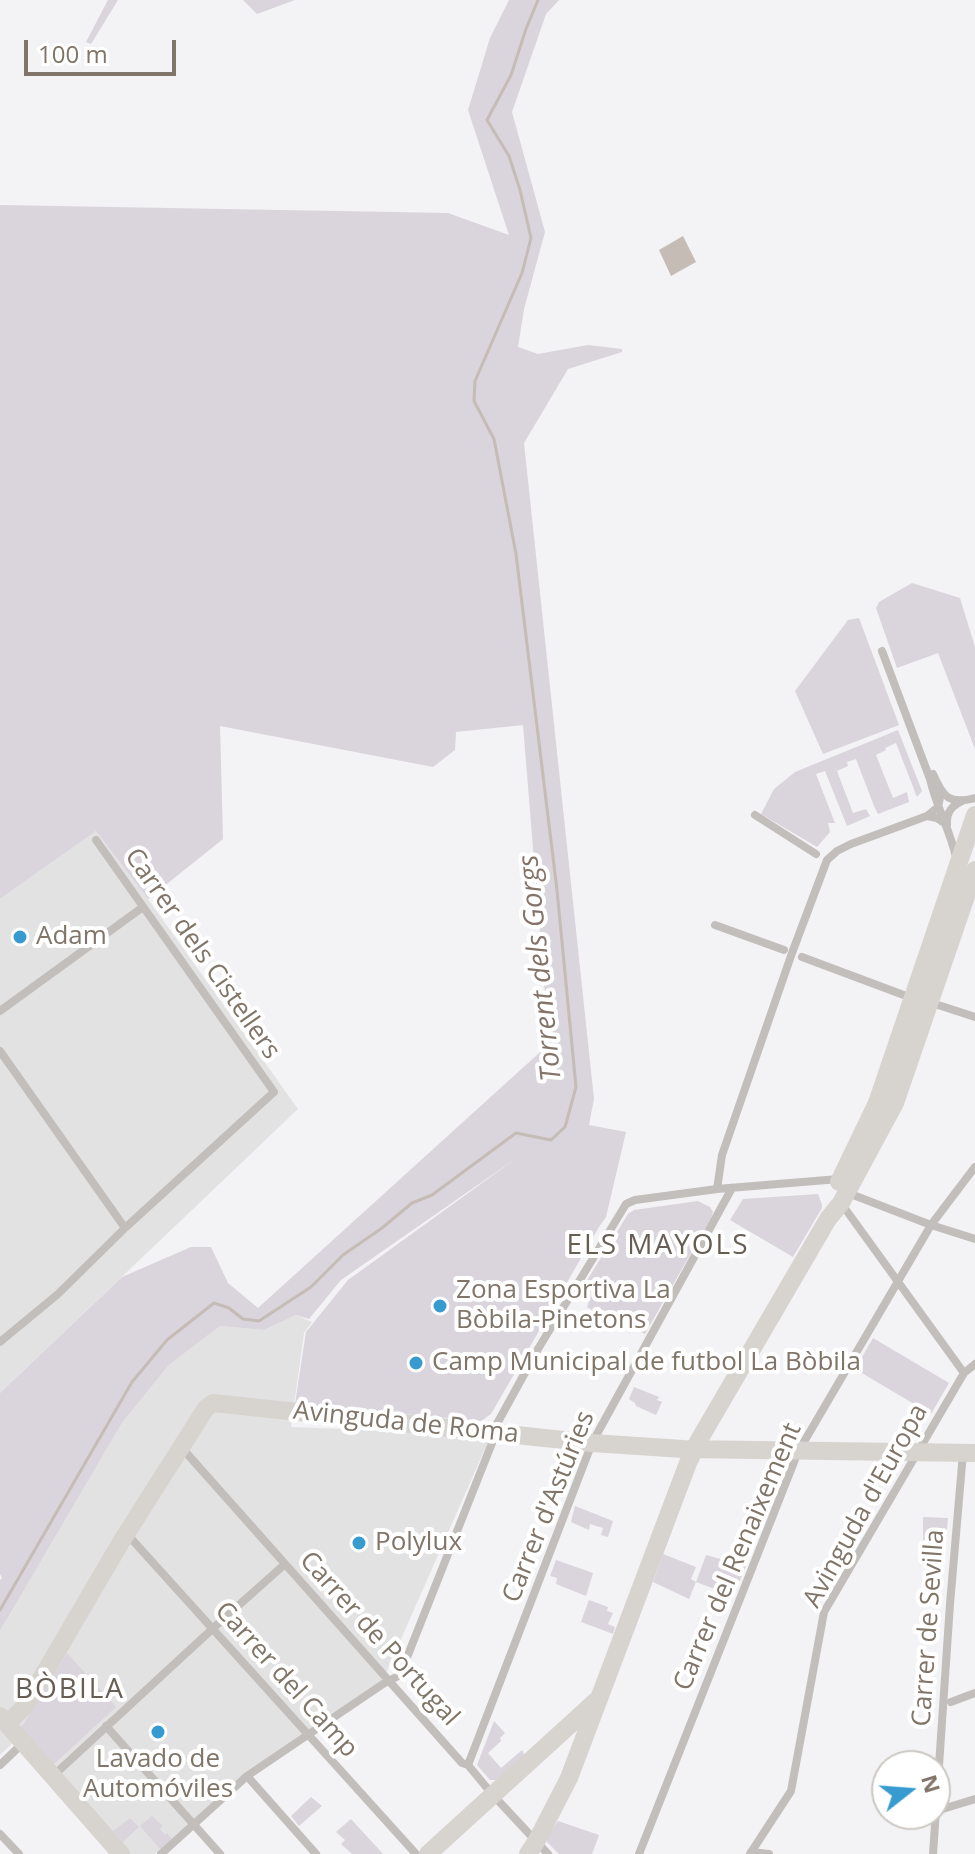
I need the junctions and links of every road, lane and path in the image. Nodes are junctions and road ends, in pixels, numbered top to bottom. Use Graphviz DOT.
graph roads {
  1 [pos="882,651"];
  2 [pos="919,749"];
  3 [pos="941,793"];
  4 [pos="975,798"];
  5 [pos="938,807"];
  6 [pos="969,808"];
  7 [pos="755,815"];
  8 [pos="927,816"];
  9 [pos="947,825"];
  10 [pos="96,840"];
  11 [pos="816,854"];
  12 [pos="966,869"];
  13 [pos="143,907"];
  14 [pos="715,925"];
  15 [pos="784,950"];
  16 [pos="802,957"];
  17 [pos="917,999"];
  18 [pos="0,1011"];
  19 [pos="975,1017"];
  20 [pos="0,1051"];
  21 [pos="975,1167"];
  22 [pos="732,1188"];
  23 [pos="717,1189"];
  24 [pos="842,1191"];
  25 [pos="931,1225"];
  26 [pos="125,1228"];
  27 [pos="975,1239"];
  28 [pos="898,1281"];
  29 [pos="0,1342"];
  30 [pos="975,1364"];
  31 [pos="964,1373"];
  32 [pos="495,1432"];
  33 [pos="592,1443"];
  34 [pos="181,1448"];
  35 [pos="695,1450"];
  36 [pos="798,1452"];
  37 [pos="969,1453"];
  38 [pos="917,1454"];
  39 [pos="126,1534"];
  40 [pos="285,1564"];
  41 [pos="213,1628"];
  42 [pos="390,1681"];
  43 [pos="975,1693"];
  44 [pos="951,1702"];
  45 [pos="7,1720"];
  46 [pos="106,1726"];
  47 [pos="579,1727"];
  48 [pos="307,1735"];
  49 [pos="23,1741"];
  50 [pos="940,1750"];
  51 [pos="0,1765"];
  52 [pos="468,1765"];
  53 [pos="54,1775"];
  54 [pos="247,1776"];
  55 [pos="492,1794"];
  56 [pos="975,1799"];
  57 [pos="951,1806"];
  58 [pos="194,1824"];
  59 [pos="935,1830"];
  60 [pos="0,1834"];
  61 [pos="537,1850"];
  62 [pos="750,1853"];
  63 [pos="18,1854"];
  64 [pos="121,1854"];
  65 [pos="161,1854"];
  66 [pos="220,1854"];
  67 [pos="316,1854"];
  68 [pos="416,1854"];
  69 [pos="428,1854"];
  70 [pos="639,1854"];
  71 [pos="769,1854"];
  72 [pos="933,1854"];
  1 -- 2 [label="street"];
  2 -- 3 [label="street"];
  2 -- 5 [label="street"];
  3 -- 5 [label="street"];
  3 -- 6 [label="street"];
  4 -- 6 [label="street"];
  5 -- 8 [label="street"];
  5 -- 9 [label="street"];
  6 -- 9 [label="street"];
  6 -- 12 [label="street"];
  7 -- 11 [label="street"];
  8 -- 9 [label="street"];
  8 -- 23 [label="street"];
  9 -- 12 [label="street"];
  10 -- 13 [label="street, Carrer dels Cistellers"];
  12 -- 17 [label="street"];
  13 -- 18 [label="street"];
  13 -- 26 [label="street, Carrer dels Cistellers"];
  14 -- 15 [label="street"];
  16 -- 17 [label="street"];
  17 -- 19 [label="street"];
  17 -- 24 [label="street"];
  20 -- 26 [label="street"];
  21 -- 25 [label="street, Carrer del Renaixement"];
  22 -- 23 [label="street"];
  22 -- 24 [label="street"];
  22 -- 33 [label="street, Carrer d'Astúries"];
  23 -- 32 [label="street"];
  24 -- 25 [label="street"];
  24 -- 28 [label="street"];
  24 -- 35 [label="street"];
  25 -- 27 [label="street"];
  25 -- 28 [label="street, Carrer del Renaixement"];
  26 -- 29 [label="street"];
  28 -- 31 [label="street"];
  28 -- 36 [label="street, Carrer del Renaixement"];
  30 -- 31 [label="street, Avinguda d'Europa"];
  31 -- 38 [label="street, Avinguda d'Europa"];
  32 -- 33 [label="street, Avinguda de Roma"];
  32 -- 34 [label="street, Avinguda de Roma"];
  32 -- 42 [label="street"];
  33 -- 35 [label="street, Avinguda de Roma"];
  33 -- 52 [label="street, Carrer d'Astúries"];
  34 -- 39 [label="street, Avinguda de Roma"];
  34 -- 40 [label="street, Carrer de Portugal"];
  35 -- 36 [label="street, Avinguda de Roma"];
  35 -- 47 [label="street"];
  36 -- 38 [label="street, Avinguda de Roma"];
  36 -- 70 [label="street, Carrer del Renaixement"];
  37 -- 38 [label="street, Avinguda de Roma"];
  37 -- 50 [label="street, Carrer de Sevilla"];
  38 -- 62 [label="street, Avinguda d'Europa"];
  39 -- 41 [label="street, Carrer del Camp"];
  39 -- 45 [label="street, Avinguda de Roma"];
  40 -- 41 [label="street"];
  40 -- 42 [label="street, Carrer de Portugal"];
  41 -- 46 [label="street"];
  41 -- 48 [label="street, Carrer del Camp"];
  42 -- 48 [label="street"];
  42 -- 52 [label="street, Carrer de Portugal"];
  43 -- 44 [label="street"];
  45 -- 49 [label="street"];
  46 -- 53 [label="street"];
  46 -- 58 [label="street"];
  47 -- 55 [label="street"];
  47 -- 61 [label="street"];
  48 -- 54 [label="street"];
  48 -- 68 [label="street, Carrer del Camp"];
  49 -- 51 [label="street"];
  49 -- 53 [label="street"];
  52 -- 55 [label="street, Carrer de Portugal"];
  53 -- 64 [label="street"];
  54 -- 58 [label="street"];
  54 -- 67 [label="street"];
  55 -- 61 [label="street, Carrer de Portugal"];
  55 -- 69 [label="street"];
  56 -- 57 [label="street"];
  58 -- 65 [label="street"];
  58 -- 66 [label="street"];
  59 -- 72 [label="street, Carrer de Sevilla"];
  60 -- 63 [label="street"];
  62 -- 71 [label="street"];
}
